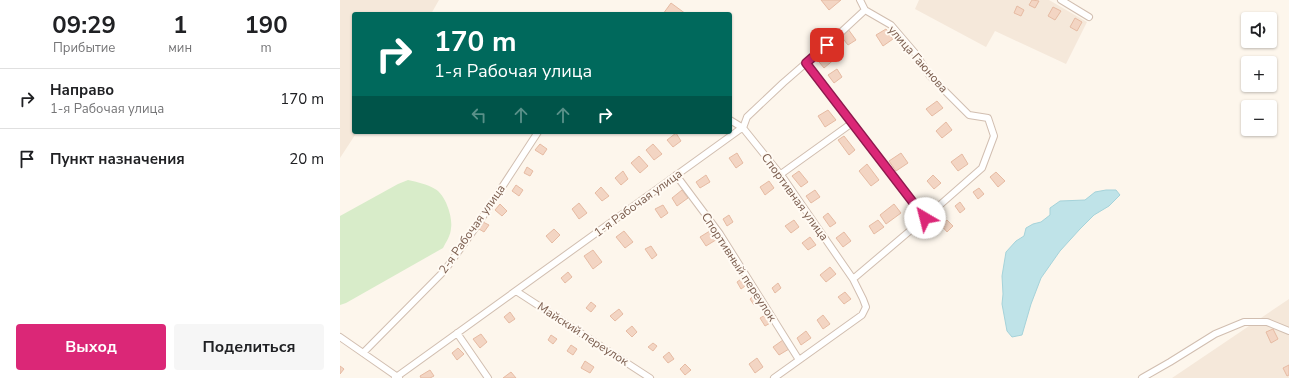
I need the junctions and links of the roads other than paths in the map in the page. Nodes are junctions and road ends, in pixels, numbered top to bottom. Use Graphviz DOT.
graph roads {
  1 [pos="860,0"];
  2 [pos="1061,0"];
  3 [pos="865,10"];
  4 [pos="1089,17"];
  5 [pos="806,63"];
  6 [pos="732,121"];
  7 [pos="852,123"];
  8 [pos="743,128"];
  9 [pos="537,134"];
  10 [pos="780,174"];
  11 [pos="676,175"];
  12 [pos="925,218"];
  13 [pos="853,279"];
  14 [pos="516,291"];
  15 [pos="1289,331"];
  16 [pos="457,333"];
  17 [pos="340,337"];
  18 [pos="363,353"];
  19 [pos="799,360"];
  20 [pos="397,377"];
  21 [pos="488,378"];
  22 [pos="650,378"];
  23 [pos="774,378"];
  24 [pos="1142,378"];
  1 -- 3 [label="street"];
  2 -- 4 [label="street"];
  3 -- 5 [label="street, 1-я Рабочая улица"];
  3 -- 12 [label="street, улица Гаюнова"];
  5 -- 7 [label="street"];
  5 -- 8 [label="street, 1-я Рабочая улица"];
  6 -- 8 [label="street, Спортивная улица"];
  7 -- 10 [label="street"];
  7 -- 12 [label="street"];
  8 -- 10 [label="street, Спортивная улица"];
  8 -- 11 [label="street, 1-я Рабочая улица"];
  9 -- 18 [label="street, 2-я Рабочая улица"];
  10 -- 13 [label="street, Спортивная улица"];
  11 -- 14 [label="street, 1-я Рабочая улица"];
  11 -- 19 [label="street, Спортивный переулок"];
  12 -- 13 [label="street, улица Гаюнова"];
  13 -- 19 [label="street"];
  14 -- 16 [label="street, 1-я Рабочая улица"];
  14 -- 22 [label="street, Майский переулок"];
  15 -- 24 [label="street"];
  16 -- 20 [label="street, 1-я Рабочая улица"];
  16 -- 21 [label="street"];
  17 -- 18 [label="street"];
  18 -- 20 [label="street"];
  19 -- 23 [label="street"];
}
